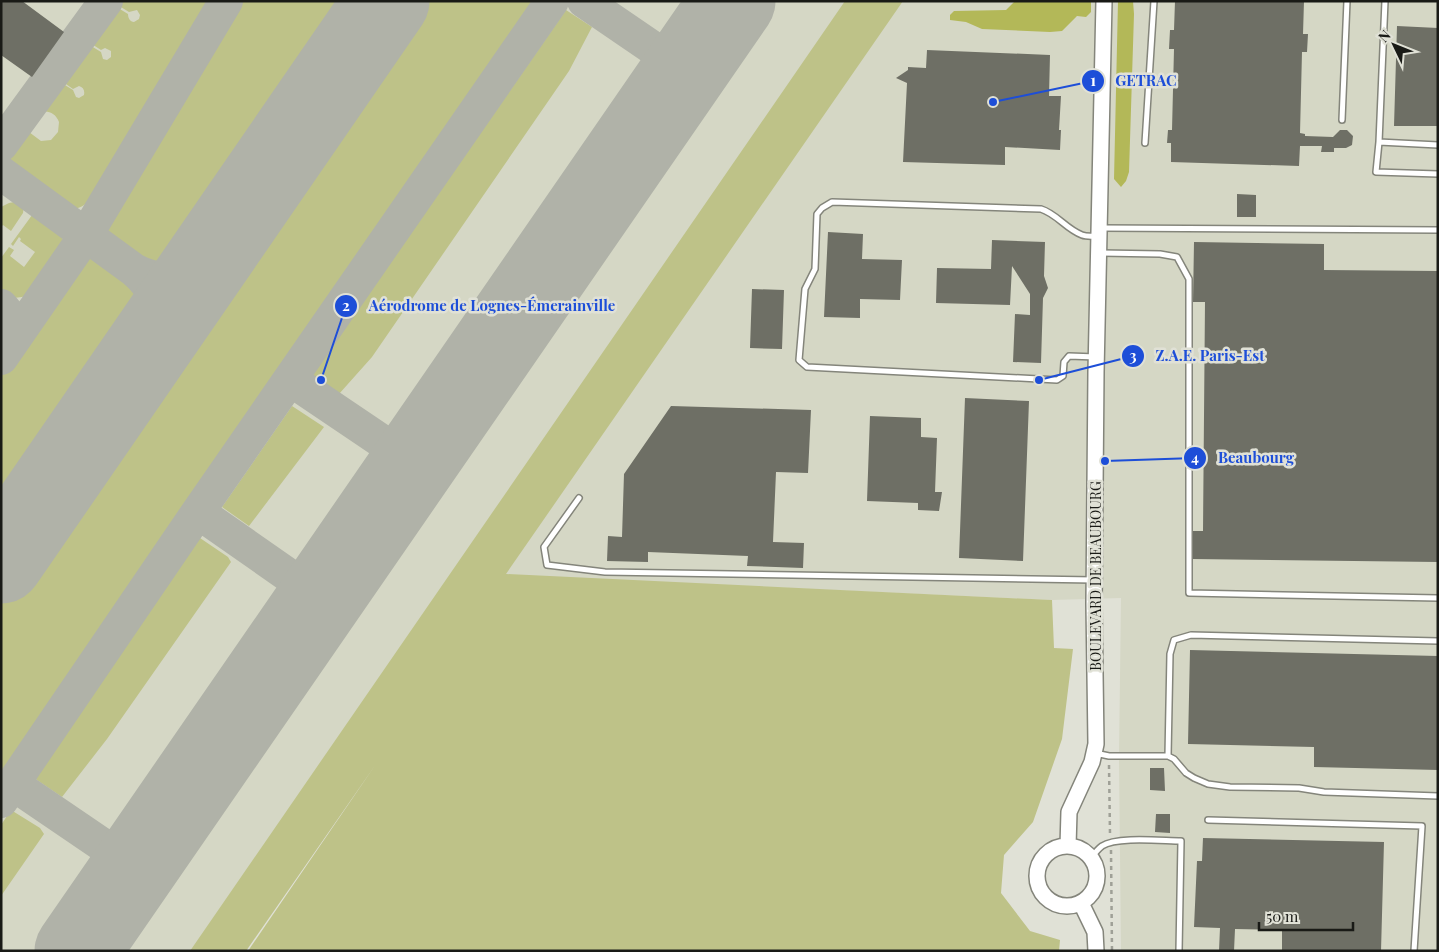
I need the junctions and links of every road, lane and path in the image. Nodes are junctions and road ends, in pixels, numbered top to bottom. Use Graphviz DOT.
graph roads {
  1 [pos="1104,1"];
  2 [pos="1154,1"];
  3 [pos="1347,1"];
  4 [pos="1385,1"];
  5 [pos="1342,120"];
  6 [pos="1379,142"];
  7 [pos="1145,143"];
  8 [pos="1438,144"];
  9 [pos="1438,174"];
  10 [pos="1438,230"];
  11 [pos="1099,232"];
  12 [pos="1098,253"];
  13 [pos="1096,357"];
  14 [pos="579,498"];
  15 [pos="1094,580"];
  16 [pos="1438,598"];
  17 [pos="1438,641"];
  18 [pos="1102,754"];
  19 [pos="1168,756"];
  20 [pos="1438,796"];
  21 [pos="1208,820"];
  22 [pos="1111,842"];
  23 [pos="1068,846"];
  24 [pos="1091,858"];
  25 [pos="1081,903"];
  26 [pos="1096,951"];
  27 [pos="1112,951"];
  28 [pos="1179,951"];
  29 [pos="1414,951"];
  1 -- 11 [label="main road, BOULEVARD DE BEAUBOURG"];
  2 -- 7 [label="lane"];
  3 -- 5 [label="lane"];
  4 -- 6 [label="lane"];
  6 -- 8 [label="lane"];
  6 -- 9 [label="lane"];
  10 -- 11 [label="lane"];
  11 -- 12 [label="main road, BOULEVARD DE BEAUBOURG"];
  11 -- 13 [label="lane"];
  12 -- 13 [label="main road, BOULEVARD DE BEAUBOURG"];
  12 -- 16 [label="lane"];
  13 -- 15 [label="main road, BOULEVARD DE BEAUBOURG"];
  14 -- 15 [label="lane"];
  15 -- 18 [label="main road, BOULEVARD DE BEAUBOURG"];
  17 -- 19 [label="lane"];
  18 -- 19 [label="lane"];
  18 -- 22 [label="path"];
  18 -- 23 [label="main road, BOULEVARD DE BEAUBOURG"];
  19 -- 20 [label="lane"];
  21 -- 29 [label="lane"];
  22 -- 24 [label="lane"];
  22 -- 27 [label="path"];
  22 -- 28 [label="lane"];
  23 -- 24 [label="main road"];
  23 -- 25 [label="main road"];
  24 -- 25 [label="main road"];
  25 -- 26 [label="main road"];
}
